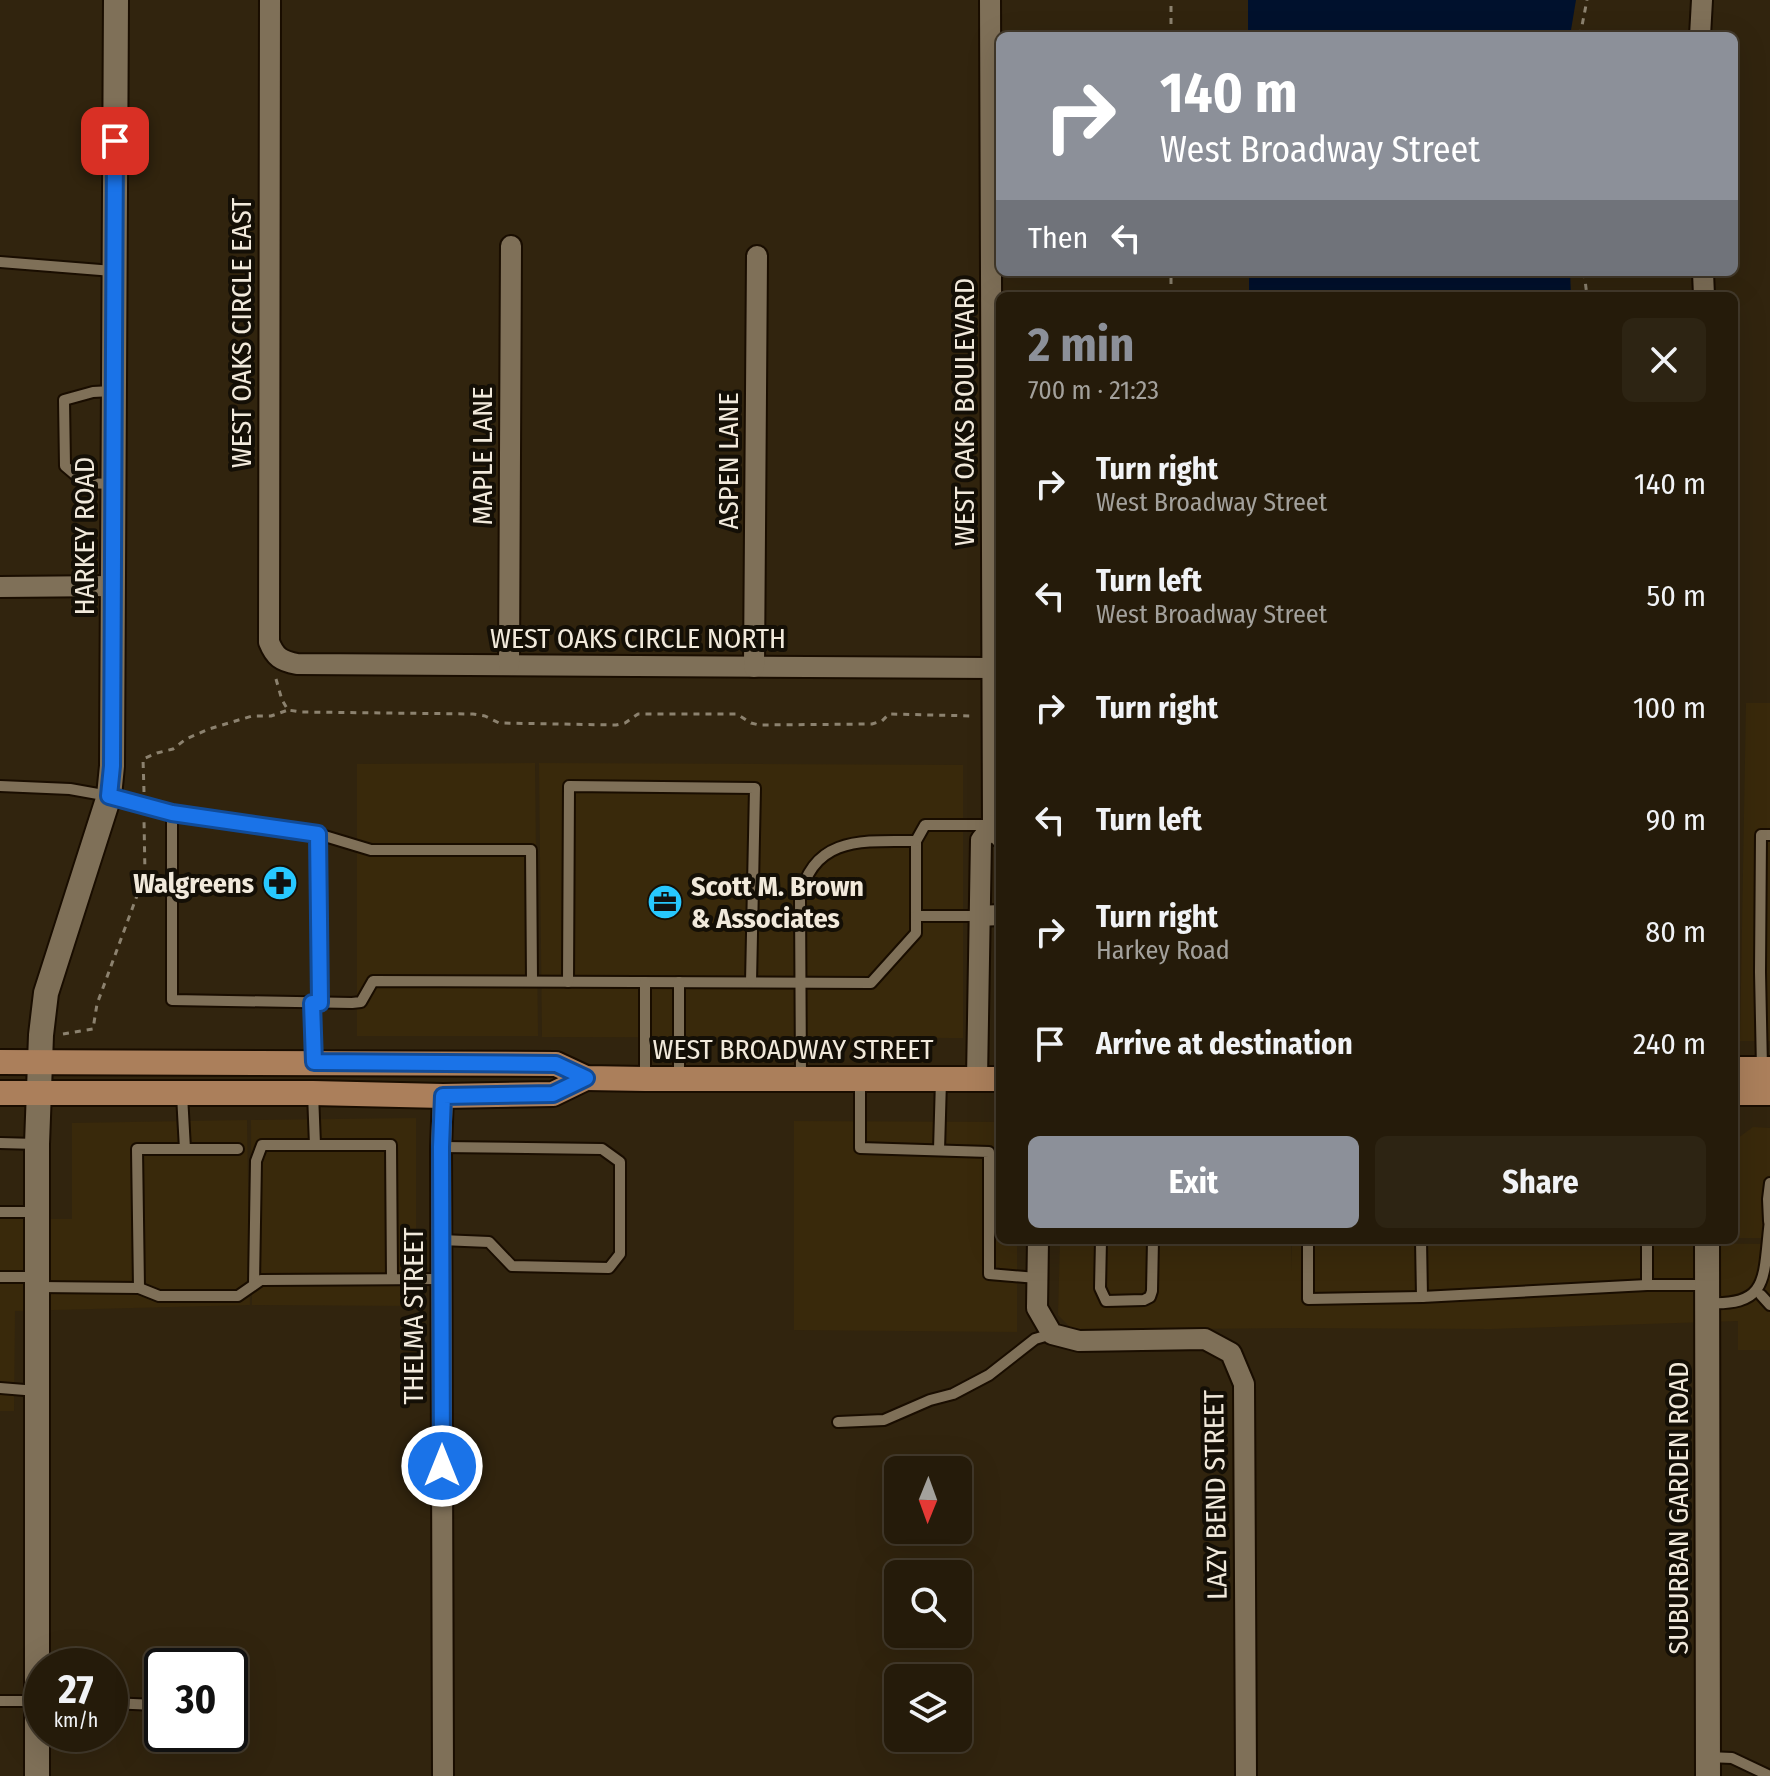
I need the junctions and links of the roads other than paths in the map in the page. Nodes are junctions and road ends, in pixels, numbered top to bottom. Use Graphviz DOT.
graph roads {
  1 [pos="116,0"];
  2 [pos="270,0"];
  3 [pos="990,0"];
  4 [pos="1702,0"];
  5 [pos="1700,32"];
  6 [pos="511,246"];
  7 [pos="757,256"];
  8 [pos="0,262"];
  9 [pos="115,272"];
  10 [pos="114,391"];
  11 [pos="114,484"];
  12 [pos="113,586"];
  13 [pos="0,587"];
  14 [pos="284,661"];
  15 [pos="509,665"];
  16 [pos="754,667"];
  17 [pos="993,668"];
  18 [pos="996,764"];
  19 [pos="0,786"];
  20 [pos="109,796"];
  21 [pos="172,813"];
  22 [pos="996,831"];
  23 [pos="318,834"];
  24 [pos="1770,835"];
  25 [pos="916,841"];
  26 [pos="916,916"];
  27 [pos="990,916"];
  28 [pos="532,981"];
  29 [pos="568,982"];
  30 [pos="645,982"];
  31 [pos="679,982"];
  32 [pos="751,982"];
  33 [pos="801,982"];
  34 [pos="316,1003"];
  35 [pos="0,1062"];
  36 [pos="40,1062"];
  37 [pos="314,1062"];
  38 [pos="1738,1069"];
  39 [pos="1766,1069"];
  40 [pos="586,1078"];
  41 [pos="645,1079"];
  42 [pos="679,1079"];
  43 [pos="801,1079"];
  44 [pos="860,1079"];
  45 [pos="941,1079"];
  46 [pos="988,1079"];
  47 [pos="182,1092"];
  48 [pos="0,1093"];
  49 [pos="39,1093"];
  50 [pos="313,1093"];
  51 [pos="1738,1093"];
  52 [pos="1770,1093"];
  53 [pos="443,1096"];
  54 [pos="0,1143"];
  55 [pos="37,1144"];
  56 [pos="315,1145"];
  57 [pos="441,1147"];
  58 [pos="185,1149"];
  59 [pos="238,1149"];
  60 [pos="939,1150"];
  61 [pos="1770,1183"];
  62 [pos="0,1212"];
  63 [pos="37,1212"];
  64 [pos="1770,1220"];
  65 [pos="441,1240"];
  66 [pos="1038,1244"];
  67 [pos="1101,1244"];
  68 [pos="1153,1244"];
  69 [pos="1308,1244"];
  70 [pos="1421,1244"];
  71 [pos="1647,1244"];
  72 [pos="1707,1244"];
  73 [pos="0,1277"];
  74 [pos="1037,1278"];
  75 [pos="392,1279"];
  76 [pos="441,1279"];
  77 [pos="37,1282"];
  78 [pos="254,1284"];
  79 [pos="1647,1285"];
  80 [pos="139,1288"];
  81 [pos="1708,1294"];
  82 [pos="1761,1295"];
  83 [pos="1422,1297"];
  84 [pos="1770,1305"];
  85 [pos="1052,1334"];
  86 [pos="0,1388"];
  87 [pos="37,1391"];
  88 [pos="838,1422"];
  89 [pos="39,1648"];
  90 [pos="0,1701"];
  91 [pos="24,1701"];
  92 [pos="38,1752"];
  93 [pos="1708,1766"];
  94 [pos="37,1776"];
  95 [pos="443,1776"];
  96 [pos="1246,1776"];
  97 [pos="1770,1776"];
  1 -- 9 [label="street, HARKEY ROAD"];
  2 -- 14 [label="street, WEST OAKS CIRCLE EAST"];
  3 -- 17 [label="street, WEST OAKS BOULEVARD"];
  4 -- 5 [label="street"];
  6 -- 15 [label="street, MAPLE LANE"];
  7 -- 16 [label="street, ASPEN LANE"];
  8 -- 9 [label="lane"];
  9 -- 10 [label="street, HARKEY ROAD"];
  10 -- 11 [label="street, HARKEY ROAD"];
  10 -- 11 [label="lane"];
  11 -- 12 [label="street, HARKEY ROAD"];
  12 -- 13 [label="street"];
  12 -- 20 [label="street, HARKEY ROAD"];
  14 -- 15 [label="street, WEST OAKS CIRCLE NORTH"];
  15 -- 16 [label="street, WEST OAKS CIRCLE NORTH"];
  16 -- 17 [label="street, WEST OAKS CIRCLE NORTH"];
  17 -- 18 [label="street, WEST OAKS BOULEVARD"];
  19 -- 20 [label="lane"];
  20 -- 21 [label="lane"];
  20 -- 36 [label="street, HARKEY ROAD"];
  21 -- 23 [label="lane"];
  21 -- 34 [label="lane"];
  22 -- 25 [label="lane"];
  22 -- 27 [label="street, WEST OAKS BOULEVARD"];
  23 -- 28 [label="lane"];
  23 -- 34 [label="lane"];
  24 -- 39 [label="lane"];
  25 -- 26 [label="lane"];
  25 -- 33 [label="lane"];
  26 -- 27 [label="lane"];
  26 -- 33 [label="lane"];
  27 -- 46 [label="street, WEST OAKS BOULEVARD"];
  28 -- 29 [label="lane"];
  28 -- 34 [label="lane"];
  29 -- 30 [label="lane"];
  29 -- 32 [label="lane"];
  30 -- 31 [label="lane"];
  30 -- 41 [label="lane"];
  31 -- 32 [label="lane"];
  31 -- 42 [label="lane"];
  32 -- 33 [label="lane"];
  33 -- 43 [label="lane"];
  34 -- 37 [label="lane"];
  35 -- 36 [label="main road, WEST BROADWAY STREET"];
  36 -- 37 [label="main road, WEST BROADWAY STREET"];
  36 -- 49 [label="street, HARKEY ROAD"];
  37 -- 40 [label="main road, WEST BROADWAY STREET"];
  38 -- 39 [label="main road"];
  40 -- 41 [label="main road, WEST BROADWAY STREET"];
  40 -- 53 [label="main road, WEST BROADWAY STREET"];
  41 -- 42 [label="main road, WEST BROADWAY STREET"];
  42 -- 43 [label="main road, WEST BROADWAY STREET"];
  43 -- 44 [label="main road, WEST BROADWAY STREET"];
  44 -- 45 [label="main road, WEST BROADWAY STREET"];
  44 -- 60 [label="lane"];
  45 -- 46 [label="main road, WEST BROADWAY STREET"];
  45 -- 60 [label="lane"];
  47 -- 49 [label="main road, WEST BROADWAY STREET"];
  47 -- 50 [label="main road, WEST BROADWAY STREET"];
  47 -- 58 [label="lane"];
  48 -- 49 [label="main road, WEST BROADWAY STREET"];
  49 -- 55 [label="street, HARKEY ROAD"];
  50 -- 53 [label="main road, WEST BROADWAY STREET"];
  50 -- 56 [label="lane"];
  51 -- 52 [label="main road"];
  53 -- 57 [label="street, THELMA STREET"];
  54 -- 55 [label="lane"];
  55 -- 63 [label="street, HARKEY ROAD"];
  56 -- 75 [label="lane"];
  56 -- 78 [label="lane"];
  57 -- 65 [label="street, THELMA STREET"];
  57 -- 65 [label="lane"];
  58 -- 59 [label="lane"];
  58 -- 80 [label="lane"];
  60 -- 74 [label="lane"];
  61 -- 64 [label="lane"];
  62 -- 63 [label="lane"];
  63 -- 77 [label="street, HARKEY ROAD"];
  64 -- 82 [label="lane"];
  65 -- 76 [label="street, THELMA STREET"];
  66 -- 74 [label="street"];
  67 -- 68 [label="lane"];
  69 -- 83 [label="lane"];
  70 -- 83 [label="lane"];
  71 -- 79 [label="lane"];
  72 -- 81 [label="street, SUBURBAN GARDEN ROAD"];
  73 -- 77 [label="lane"];
  74 -- 85 [label="street"];
  75 -- 76 [label="lane"];
  75 -- 78 [label="lane"];
  76 -- 95 [label="street, THELMA STREET"];
  77 -- 80 [label="lane"];
  77 -- 87 [label="street, HARKEY ROAD"];
  78 -- 80 [label="lane"];
  79 -- 81 [label="lane"];
  79 -- 83 [label="lane"];
  81 -- 82 [label="lane"];
  81 -- 93 [label="street, SUBURBAN GARDEN ROAD"];
  82 -- 84 [label="lane"];
  85 -- 88 [label="lane"];
  85 -- 96 [label="street, LAZY BEND STREET"];
  86 -- 87 [label="lane"];
  87 -- 89 [label="street, HARKEY ROAD"];
  90 -- 91 [label="lane"];
  92 -- 94 [label="street, HARKEY ROAD"];
  93 -- 97 [label="lane"];
}
